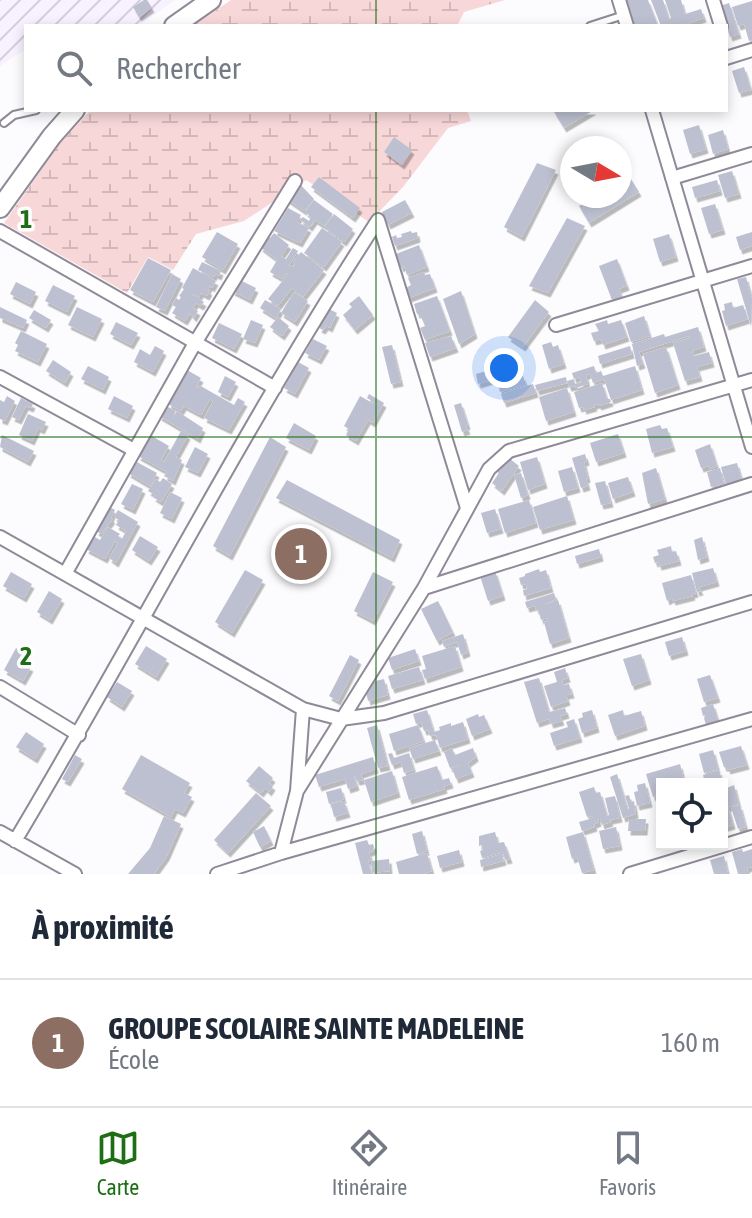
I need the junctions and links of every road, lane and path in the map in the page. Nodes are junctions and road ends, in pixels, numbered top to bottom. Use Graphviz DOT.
graph roads {
  1 [pos="211,0"];
  2 [pos="619,0"];
  3 [pos="713,0"];
  4 [pos="625,21"];
  5 [pos="177,24"];
  6 [pos="604,24"];
  7 [pos="720,24"];
  8 [pos="752,50"];
  9 [pos="728,52"];
  10 [pos="27,112"];
  11 [pos="73,112"];
  12 [pos="653,112"];
  13 [pos="4,123"];
  14 [pos="752,154"];
  15 [pos="672,178"];
  16 [pos="295,181"];
  17 [pos="2,201"];
  18 [pos="0,231"];
  19 [pos="752,266"];
  20 [pos="703,281"];
  21 [pos="556,325"];
  22 [pos="195,343"];
  23 [pos="0,377"];
  24 [pos="752,380"];
  25 [pos="734,386"];
  26 [pos="275,388"];
  27 [pos="752,447"];
  28 [pos="134,450"];
  29 [pos="752,484"];
  30 [pos="467,508"];
  31 [pos="0,537"];
  32 [pos="65,574"];
  33 [pos="424,588"];
  34 [pos="752,602"];
  35 [pos="144,619"];
  36 [pos="0,687"];
  37 [pos="303,709"];
  38 [pos="341,719"];
  39 [pos="752,719"];
  40 [pos="79,735"];
  41 [pos="297,791"];
  42 [pos="0,832"];
  43 [pos="752,837"];
  44 [pos="15,841"];
  45 [pos="281,853"];
  46 [pos="240,870"];
  47 [pos="75,874"];
  48 [pos="217,874"];
  49 [pos="630,874"];
  1 -- 5 [label="main road"];
  2 -- 4 [label="street"];
  3 -- 7 [label="street"];
  4 -- 6 [label="lane"];
  8 -- 9 [label="street"];
  10 -- 13 [label="lane"];
  11 -- 17 [label="main road"];
  12 -- 15 [label="street"];
  14 -- 15 [label="street"];
  15 -- 20 [label="street"];
  16 -- 22 [label="street"];
  18 -- 22 [label="street"];
  19 -- 20 [label="street"];
  20 -- 21 [label="street"];
  20 -- 25 [label="street"];
  22 -- 26 [label="street"];
  22 -- 28 [label="street"];
  23 -- 28 [label="street"];
  24 -- 25 [label="street"];
  25 -- 27 [label="street"];
  25 -- 30 [label="street"];
  26 -- 30 [label="street"];
  26 -- 35 [label="street"];
  28 -- 32 [label="street"];
  29 -- 33 [label="street"];
  30 -- 33 [label="street"];
  31 -- 32 [label="street"];
  32 -- 35 [label="street"];
  33 -- 38 [label="street"];
  34 -- 38 [label="street"];
  35 -- 37 [label="street"];
  35 -- 40 [label="street"];
  36 -- 40 [label="street"];
  37 -- 38 [label="street"];
  37 -- 41 [label="street"];
  38 -- 41 [label="street"];
  39 -- 45 [label="street"];
  40 -- 44 [label="street"];
  41 -- 45 [label="street"];
  42 -- 44 [label="street"];
  43 -- 49 [label="street"];
  44 -- 47 [label="street"];
  45 -- 46 [label="street"];
  46 -- 48 [label="street"];
}
